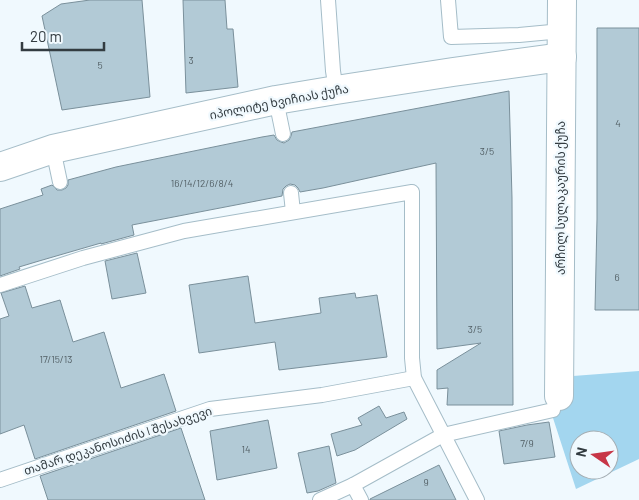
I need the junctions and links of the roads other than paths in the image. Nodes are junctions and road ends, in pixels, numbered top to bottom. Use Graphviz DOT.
graph roads {
  1 [pos="328,0"];
  2 [pos="448,0"];
  3 [pos="562,0"];
  4 [pos="562,44"];
  5 [pos="336,90"];
  6 [pos="276,100"];
  7 [pos="283,134"];
  8 [pos="53,150"];
  9 [pos="0,167"];
  10 [pos="60,182"];
  11 [pos="291,193"];
  12 [pos="293,212"];
  13 [pos="0,285"];
  14 [pos="414,378"];
  15 [pos="556,403"];
  16 [pos="443,435"];
  17 [pos="0,480"];
  18 [pos="353,485"];
  19 [pos="320,500"];
  20 [pos="361,500"];
  21 [pos="477,500"];
  1 -- 5 [label="lane"];
  2 -- 4 [label="lane"];
  3 -- 4 [label="street, არჩილ სულაკაურის ქუჩა"];
  4 -- 5 [label="street, იპოლიტე ხვიჩიას ქუჩა"];
  4 -- 15 [label="street, არჩილ სულაკაურის ქუჩა"];
  5 -- 6 [label="street, იპოლიტე ხვიჩიას ქუჩა"];
  6 -- 7 [label="lane"];
  6 -- 8 [label="street, იპოლიტე ხვიჩიას ქუჩა"];
  8 -- 9 [label="street, იპოლიტე ხვიჩიას ქუჩა"];
  8 -- 10 [label="lane"];
  11 -- 12 [label="lane"];
  12 -- 13 [label="lane"];
  12 -- 14 [label="lane"];
  14 -- 16 [label="lane"];
  14 -- 17 [label="lane, თამარ დეკანოსიძის I შესახვევი"];
  15 -- 16 [label="lane, არჩილ სულაკაურის ქუჩა"];
  16 -- 18 [label="lane, არჩილ სულაკაურის ქუჩა"];
  16 -- 21 [label="lane"];
  18 -- 19 [label="lane, არჩილ სულაკაურის ქუჩა"];
  18 -- 20 [label="lane"];
}
